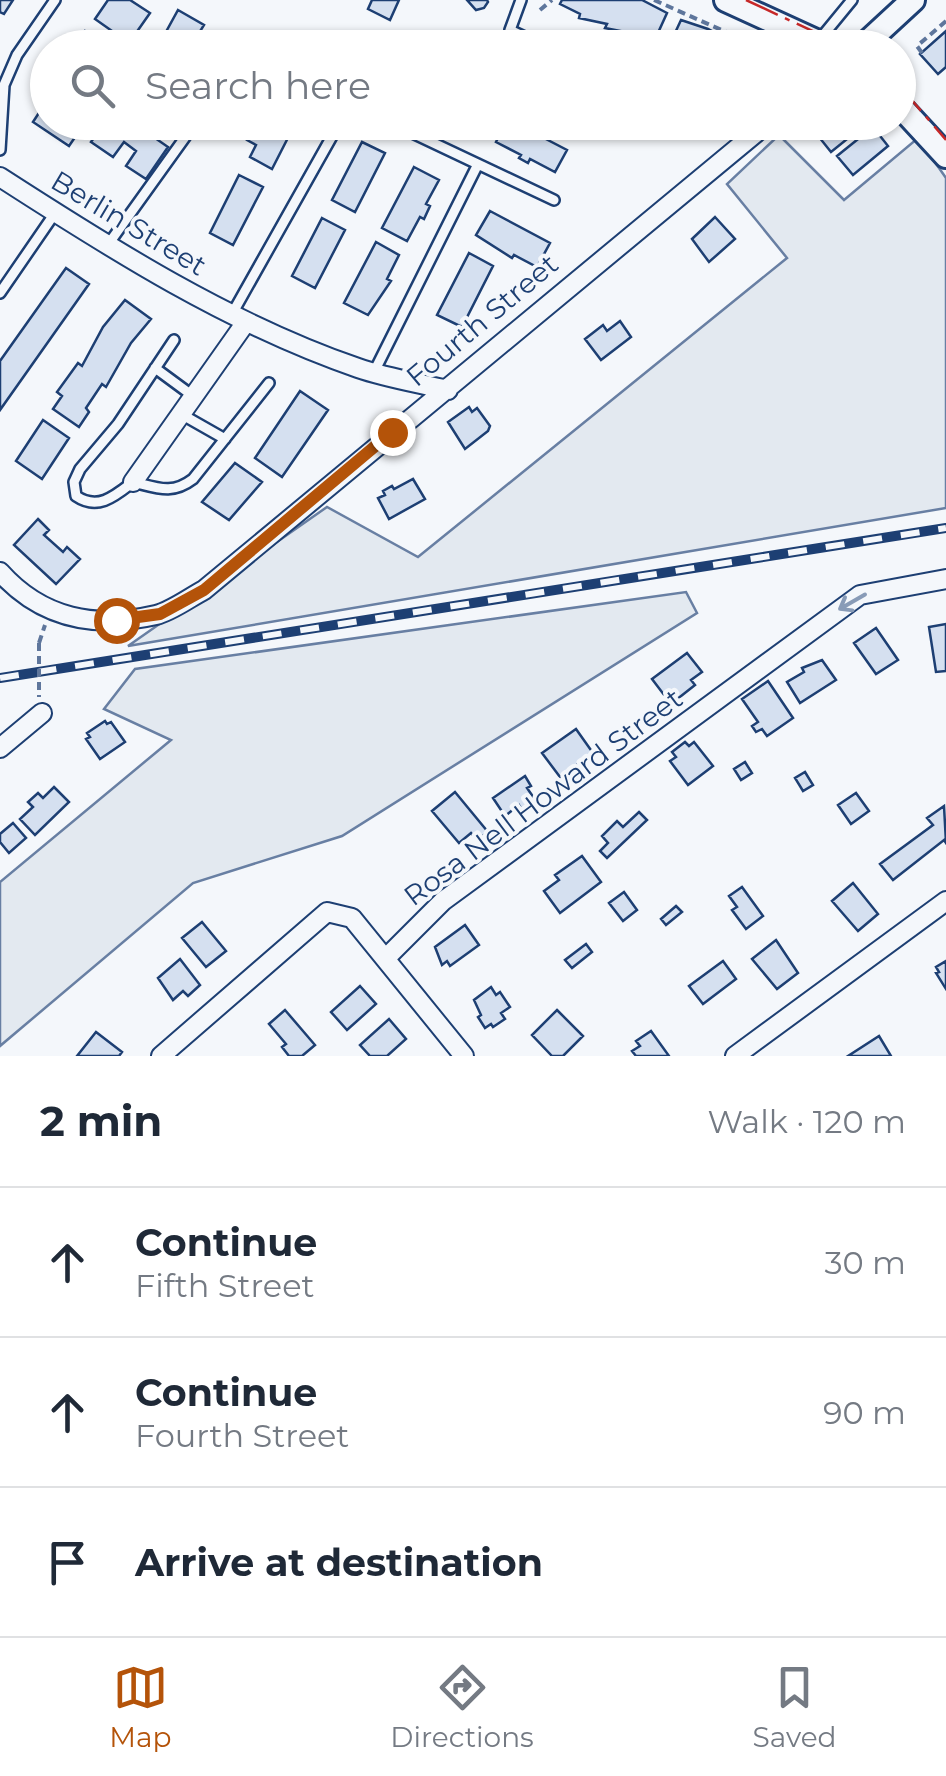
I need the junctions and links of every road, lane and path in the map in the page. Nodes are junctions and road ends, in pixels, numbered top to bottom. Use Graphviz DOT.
graph roads {
  1 [pos="55,0"];
  2 [pos="522,0"];
  3 [pos="552,0"];
  4 [pos="654,0"];
  5 [pos="726,0"];
  6 [pos="852,0"];
  7 [pos="913,0"];
  8 [pos="540,10"];
  9 [pos="946,21"];
  10 [pos="35,30"];
  11 [pos="510,30"];
  12 [pos="722,30"];
  13 [pos="792,30"];
  14 [pos="834,30"];
  15 [pos="880,30"];
  16 [pos="30,38"];
  17 [pos="922,53"];
  18 [pos="916,124"];
  19 [pos="183,140"];
  20 [pos="331,140"];
  21 [pos="427,140"];
  22 [pos="747,140"];
  23 [pos="0,150"];
  24 [pos="946,156"];
  25 [pos="478,164"];
  26 [pos="0,177"];
  27 [pos="554,200"];
  28 [pos="55,213"];
  29 [pos="107,246"];
  30 [pos="0,293"];
  31 [pos="239,318"];
  32 [pos="174,340"];
  33 [pos="155,368"];
  34 [pos="374,372"];
  35 [pos="269,383"];
  36 [pos="448,390"];
  37 [pos="194,396"];
  38 [pos="181,414"];
  39 [pos="225,439"];
  40 [pos="134,482"];
  41 [pos="0,572"];
  42 [pos="946,579"];
  43 [pos="46,620"];
  44 [pos="41,705"];
  45 [pos="0,748"];
  46 [pos="946,901"];
  47 [pos="386,958"];
  48 [pos="177,1041"];
  49 [pos="160,1056"];
  50 [pos="189,1056"];
  51 [pos="464,1056"];
  52 [pos="734,1056"];
  1 -- 10 [label="lane"];
  2 -- 11 [label="lane"];
  3 -- 8 [label="path"];
  4 -- 12 [label="path"];
  5 -- 13 [label="street"];
  6 -- 14 [label="lane"];
  7 -- 15 [label="street"];
  9 -- 17 [label="path"];
  16 -- 23 [label="lane"];
  18 -- 24 [label="street"];
  19 -- 29 [label="lane"];
  20 -- 31 [label="lane"];
  21 -- 25 [label="lane"];
  22 -- 36 [label="street, Fourth Street"];
  25 -- 27 [label="lane"];
  25 -- 34 [label="lane"];
  26 -- 28 [label="street, Berlin Street"];
  28 -- 29 [label="street, Berlin Street"];
  28 -- 30 [label="lane"];
  29 -- 31 [label="street, Berlin Street"];
  31 -- 34 [label="street, Berlin Street"];
  31 -- 37 [label="street"];
  32 -- 33 [label="lane"];
  33 -- 37 [label="lane"];
  33 -- 40 [label="lane"];
  34 -- 36 [label="street, Berlin Street"];
  35 -- 39 [label="lane"];
  36 -- 41 [label="street, Fourth Street"];
  37 -- 38 [label="street"];
  38 -- 39 [label="lane"];
  38 -- 40 [label="street"];
  39 -- 40 [label="lane"];
  42 -- 47 [label="street, Rosa Nell Howard Street, one-way"];
  43 -- 44 [label="path, bridge"];
  44 -- 45 [label="street"];
  46 -- 52 [label="street"];
  47 -- 48 [label="street"];
  47 -- 51 [label="street"];
  48 -- 49 [label="street"];
  48 -- 50 [label="street"];
}
